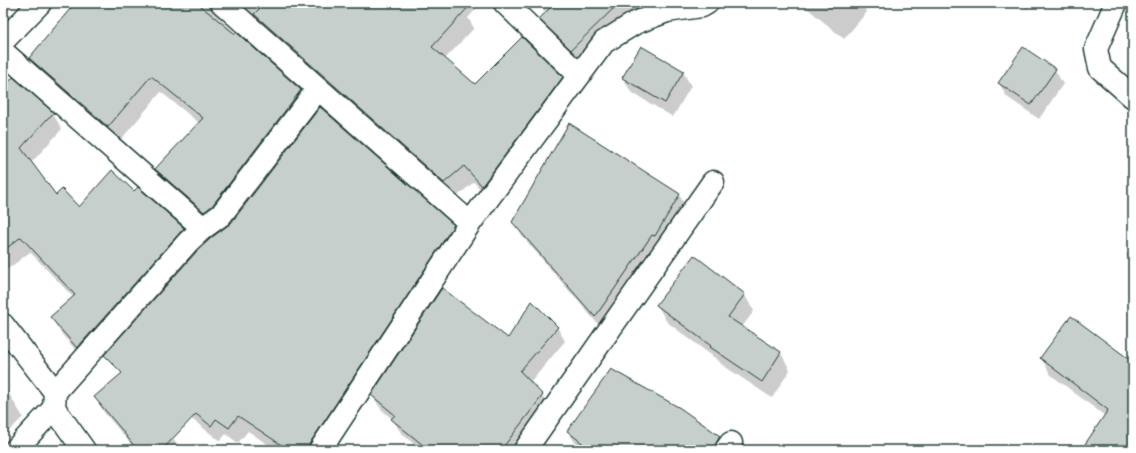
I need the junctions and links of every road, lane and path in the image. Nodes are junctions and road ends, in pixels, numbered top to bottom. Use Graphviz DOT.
graph roads {
  1 [pos="40,3"];
  2 [pos="222,3"];
  3 [pos="505,3"];
  4 [pos="707,3"];
  5 [pos="1116,3"];
  6 [pos="3,41"];
  7 [pos="3,52"];
  8 [pos="579,75"];
  9 [pos="318,89"];
  10 [pos="1133,97"];
  11 [pos="713,182"];
  12 [pos="470,223"];
  13 [pos="203,228"];
  14 [pos="3,325"];
  15 [pos="55,400"];
  16 [pos="14,450"];
  17 [pos="84,450"];
  18 [pos="320,450"];
  19 [pos="525,450"];
  1 -- 6 [label="street"];
  2 -- 9 [label="street"];
  3 -- 8 [label="street"];
  4 -- 8 [label="street"];
  5 -- 10 [label="street"];
  7 -- 13 [label="street"];
  8 -- 12 [label="street"];
  9 -- 12 [label="street"];
  9 -- 13 [label="street"];
  11 -- 19 [label="street"];
  12 -- 18 [label="street"];
  13 -- 15 [label="street"];
  14 -- 15 [label="street"];
  15 -- 16 [label="street"];
  15 -- 17 [label="street"];
}
